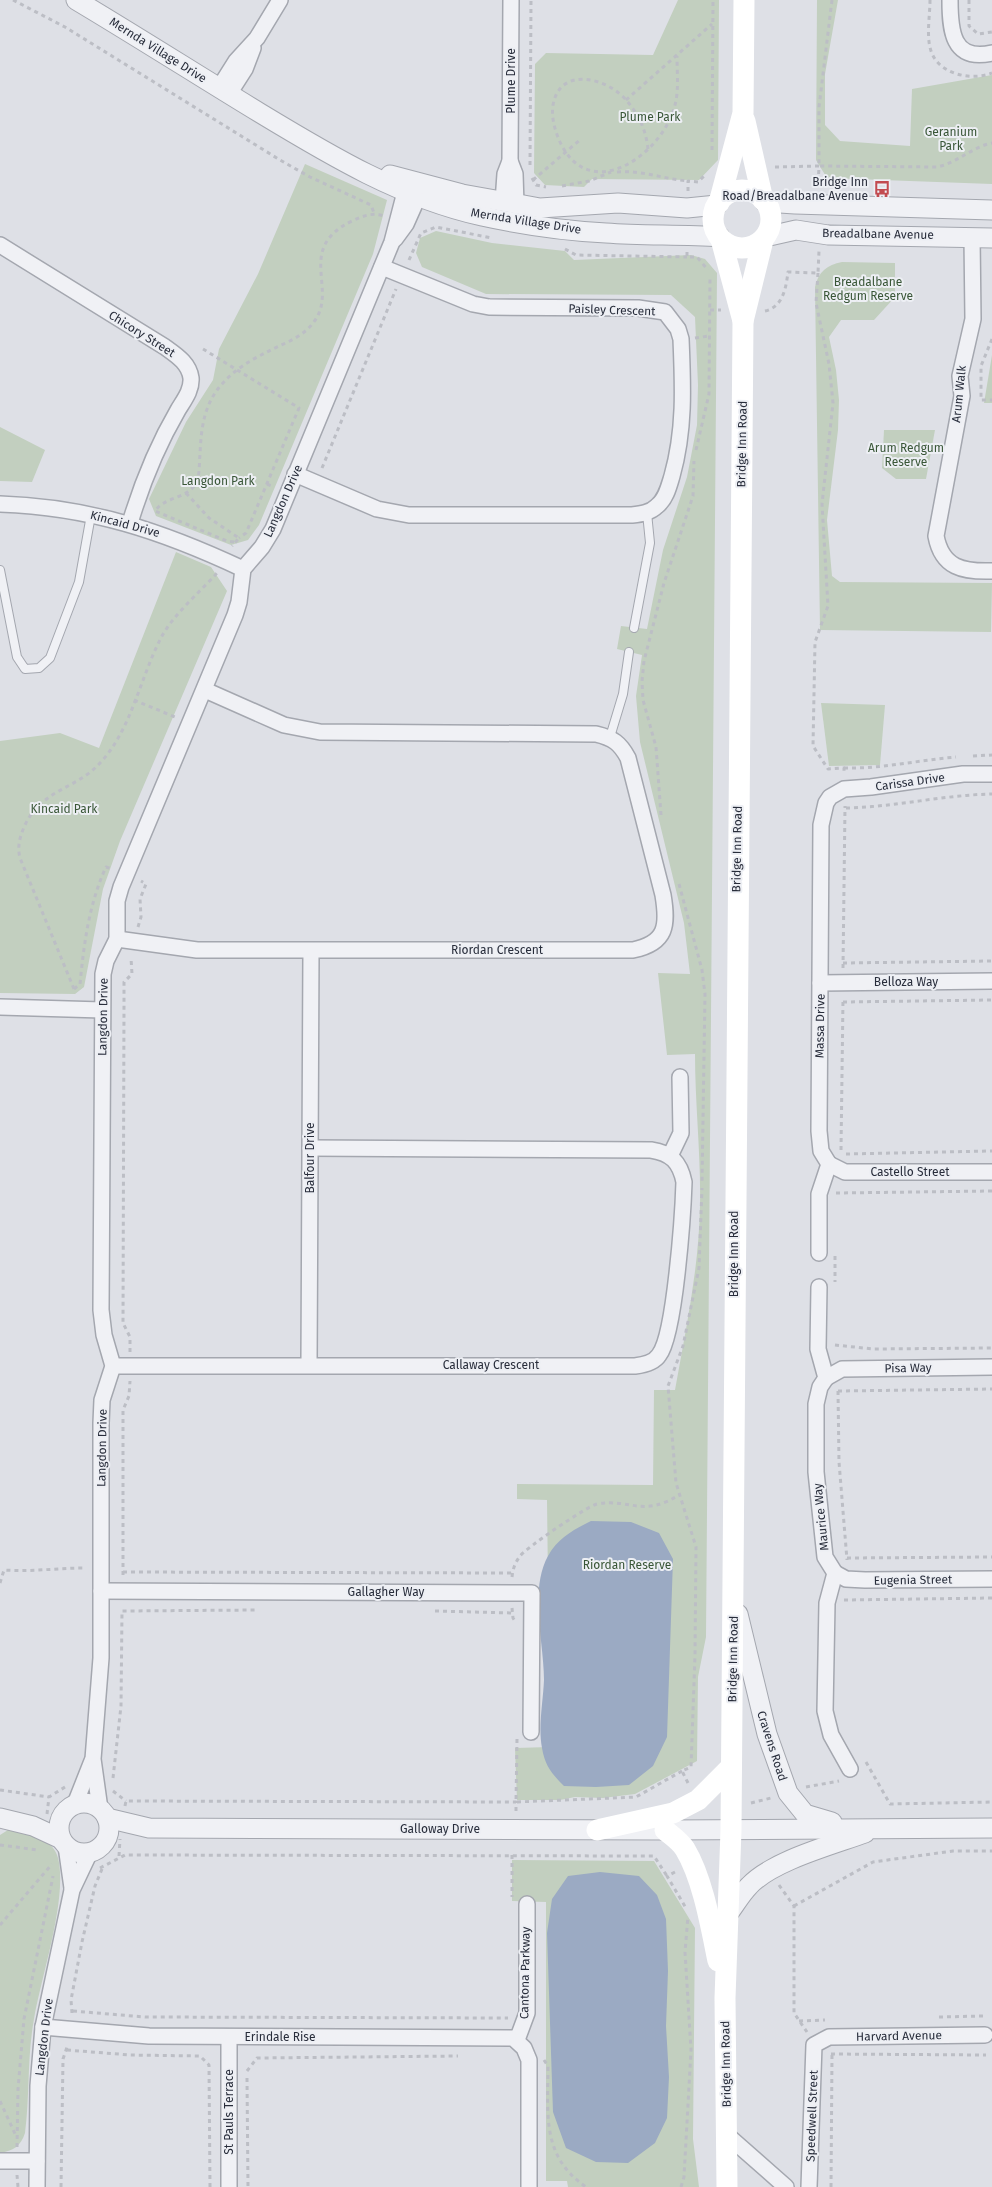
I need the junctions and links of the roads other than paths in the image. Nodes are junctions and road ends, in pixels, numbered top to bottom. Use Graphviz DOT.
graph roads {
  1 [pos="76,0"];
  2 [pos="280,0"];
  3 [pos="511,0"];
  4 [pos="744,0"];
  5 [pos="950,0"];
  6 [pos="992,53"];
  7 [pos="224,91"];
  8 [pos="743,113"];
  9 [pos="413,190"];
  10 [pos="764,201"];
  11 [pos="718,204"];
  12 [pos="510,209"];
  13 [pos="992,210"];
  14 [pos="972,237"];
  15 [pos="720,238"];
  16 [pos="992,238"];
  17 [pos="764,239"];
  18 [pos="0,245"];
  19 [pos="382,267"];
  20 [pos="743,321"];
  21 [pos="295,474"];
  22 [pos="0,504"];
  23 [pos="647,513"];
  24 [pos="91,515"];
  25 [pos="130,523"];
  26 [pos="243,569"];
  27 [pos="0,570"];
  28 [pos="992,571"];
  29 [pos="634,628"];
  30 [pos="629,652"];
  31 [pos="205,690"];
  32 [pos="610,737"];
  33 [pos="992,774"];
  34 [pos="830,797"];
  35 [pos="117,939"];
  36 [pos="311,951"];
  37 [pos="992,981"];
  38 [pos="820,983"];
  39 [pos="0,1007"];
  40 [pos="102,1010"];
  41 [pos="680,1078"];
  42 [pos="310,1148"];
  43 [pos="670,1156"];
  44 [pos="835,1159"];
  45 [pos="992,1172"];
  46 [pos="819,1253"];
  47 [pos="819,1287"];
  48 [pos="309,1365"];
  49 [pos="113,1366"];
  50 [pos="992,1367"];
  51 [pos="826,1378"];
  52 [pos="835,1573"];
  53 [pos="992,1579"];
  54 [pos="101,1591"];
  55 [pos="734,1596"];
  56 [pos="524,1731"];
  57 [pos="93,1759"];
  58 [pos="731,1767"];
  59 [pos="845,1775"];
  60 [pos="70,1808"];
  61 [pos="103,1813"];
  62 [pos="3,1819"];
  63 [pos="149,1828"];
  64 [pos="881,1828"];
  65 [pos="992,1828"];
  66 [pos="597,1830"];
  67 [pos="666,1830"];
  68 [pos="731,1830"];
  69 [pos="64,1842"];
  70 [pos="86,1857"];
  71 [pos="527,1904"];
  72 [pos="728,1914"];
  73 [pos="725,1998"];
  74 [pos="42,2027"];
  75 [pos="985,2035"];
  76 [pos="228,2037"];
  77 [pos="518,2040"];
  78 [pos="814,2045"];
  79 [pos="727,2135"];
  80 [pos="0,2161"];
  81 [pos="37,2161"];
  82 [pos="37,2187"];
  83 [pos="229,2187"];
  84 [pos="529,2187"];
  85 [pos="727,2187"];
  86 [pos="786,2187"];
  87 [pos="810,2187"];
  1 -- 7 [label="street, Mernda Village Drive"];
  2 -- 7 [label="street"];
  3 -- 12 [label="street, Plume Drive"];
  4 -- 8 [label="main road"];
  5 -- 6 [label="street"];
  7 -- 9 [label="street, Mernda Village Drive"];
  8 -- 10 [label="main road"];
  8 -- 11 [label="main road"];
  9 -- 12 [label="street, Mernda Village Drive"];
  9 -- 19 [label="street, Langdon Drive"];
  10 -- 11 [label="main road"];
  10 -- 13 [label="street"];
  10 -- 17 [label="main road"];
  11 -- 12 [label="street, Mernda Village Drive"];
  11 -- 15 [label="main road"];
  12 -- 15 [label="street, Mernda Village Drive"];
  14 -- 16 [label="street, Breadalbane Avenue"];
  14 -- 17 [label="street, Breadalbane Avenue"];
  14 -- 28 [label="street, Arum Walk"];
  15 -- 17 [label="main road"];
  15 -- 20 [label="main road, Bridge Inn Road"];
  17 -- 20 [label="main road, Bridge Inn Road"];
  18 -- 25 [label="street, Chicory Street"];
  19 -- 21 [label="street, Langdon Drive"];
  19 -- 23 [label="street, Paisley Crescent"];
  20 -- 55 [label="main road, Bridge Inn Road"];
  21 -- 23 [label="street"];
  21 -- 26 [label="street, Langdon Drive"];
  22 -- 24 [label="street, Kincaid Drive"];
  23 -- 29 [label="lane"];
  24 -- 25 [label="street, Kincaid Drive"];
  24 -- 27 [label="lane"];
  25 -- 26 [label="street, Kincaid Drive"];
  26 -- 31 [label="street, Langdon Drive"];
  30 -- 32 [label="lane"];
  31 -- 32 [label="street"];
  31 -- 35 [label="street, Langdon Drive"];
  32 -- 36 [label="street, Riordan Crescent"];
  33 -- 34 [label="street, Carissa Drive"];
  34 -- 38 [label="street, Massa Drive"];
  35 -- 36 [label="street, Riordan Crescent"];
  35 -- 40 [label="street, Langdon Drive"];
  36 -- 42 [label="street, Balfour Drive"];
  37 -- 38 [label="street, Belloza Way"];
  38 -- 44 [label="street, Massa Drive"];
  39 -- 40 [label="street"];
  40 -- 49 [label="street, Langdon Drive"];
  41 -- 43 [label="street"];
  42 -- 43 [label="street"];
  42 -- 48 [label="street, Balfour Drive"];
  43 -- 48 [label="street, Callaway Crescent"];
  44 -- 45 [label="street, Castello Street"];
  44 -- 46 [label="street"];
  47 -- 51 [label="street"];
  48 -- 49 [label="street, Callaway Crescent"];
  49 -- 54 [label="street, Langdon Drive"];
  50 -- 51 [label="street, Pisa Way"];
  51 -- 52 [label="street, Maurice Way"];
  52 -- 53 [label="street, Eugenia Street"];
  52 -- 59 [label="street"];
  54 -- 56 [label="street, Gallagher Way"];
  54 -- 57 [label="street, Langdon Drive"];
  55 -- 58 [label="main road, Bridge Inn Road"];
  55 -- 64 [label="street, Cravens Road"];
  57 -- 60 [label="street, Langdon Drive"];
  57 -- 61 [label="street, Langdon Drive"];
  58 -- 66 [label="main road"];
  58 -- 68 [label="main road, Bridge Inn Road"];
  60 -- 61 [label="street"];
  60 -- 62 [label="street"];
  60 -- 69 [label="street"];
  61 -- 63 [label="street, Galloway Drive"];
  61 -- 70 [label="street"];
  62 -- 69 [label="street"];
  63 -- 66 [label="street, Galloway Drive"];
  63 -- 70 [label="street, Galloway Drive"];
  64 -- 65 [label="street, Cravens Road"];
  64 -- 68 [label="street, Cravens Road"];
  64 -- 72 [label="street, Cravens Road"];
  66 -- 67 [label="street, Galloway Drive"];
  67 -- 68 [label="street, Galloway Drive"];
  67 -- 73 [label="main road"];
  68 -- 72 [label="main road, Bridge Inn Road"];
  69 -- 70 [label="street"];
  70 -- 74 [label="street, Langdon Drive"];
  71 -- 77 [label="street, Cantona Parkway"];
  72 -- 73 [label="main road, Bridge Inn Road"];
  73 -- 79 [label="main road, Bridge Inn Road"];
  74 -- 76 [label="street, Erindale Rise"];
  74 -- 81 [label="street, Langdon Drive"];
  75 -- 78 [label="street, Harvard Avenue"];
  76 -- 77 [label="street, Erindale Rise"];
  76 -- 83 [label="street, St Pauls Terrace"];
  77 -- 84 [label="street"];
  78 -- 87 [label="street, Speedwell Street"];
  79 -- 85 [label="main road, Bridge Inn Road"];
  79 -- 86 [label="street"];
  80 -- 81 [label="street"];
  81 -- 82 [label="street, Langdon Drive"];
}
